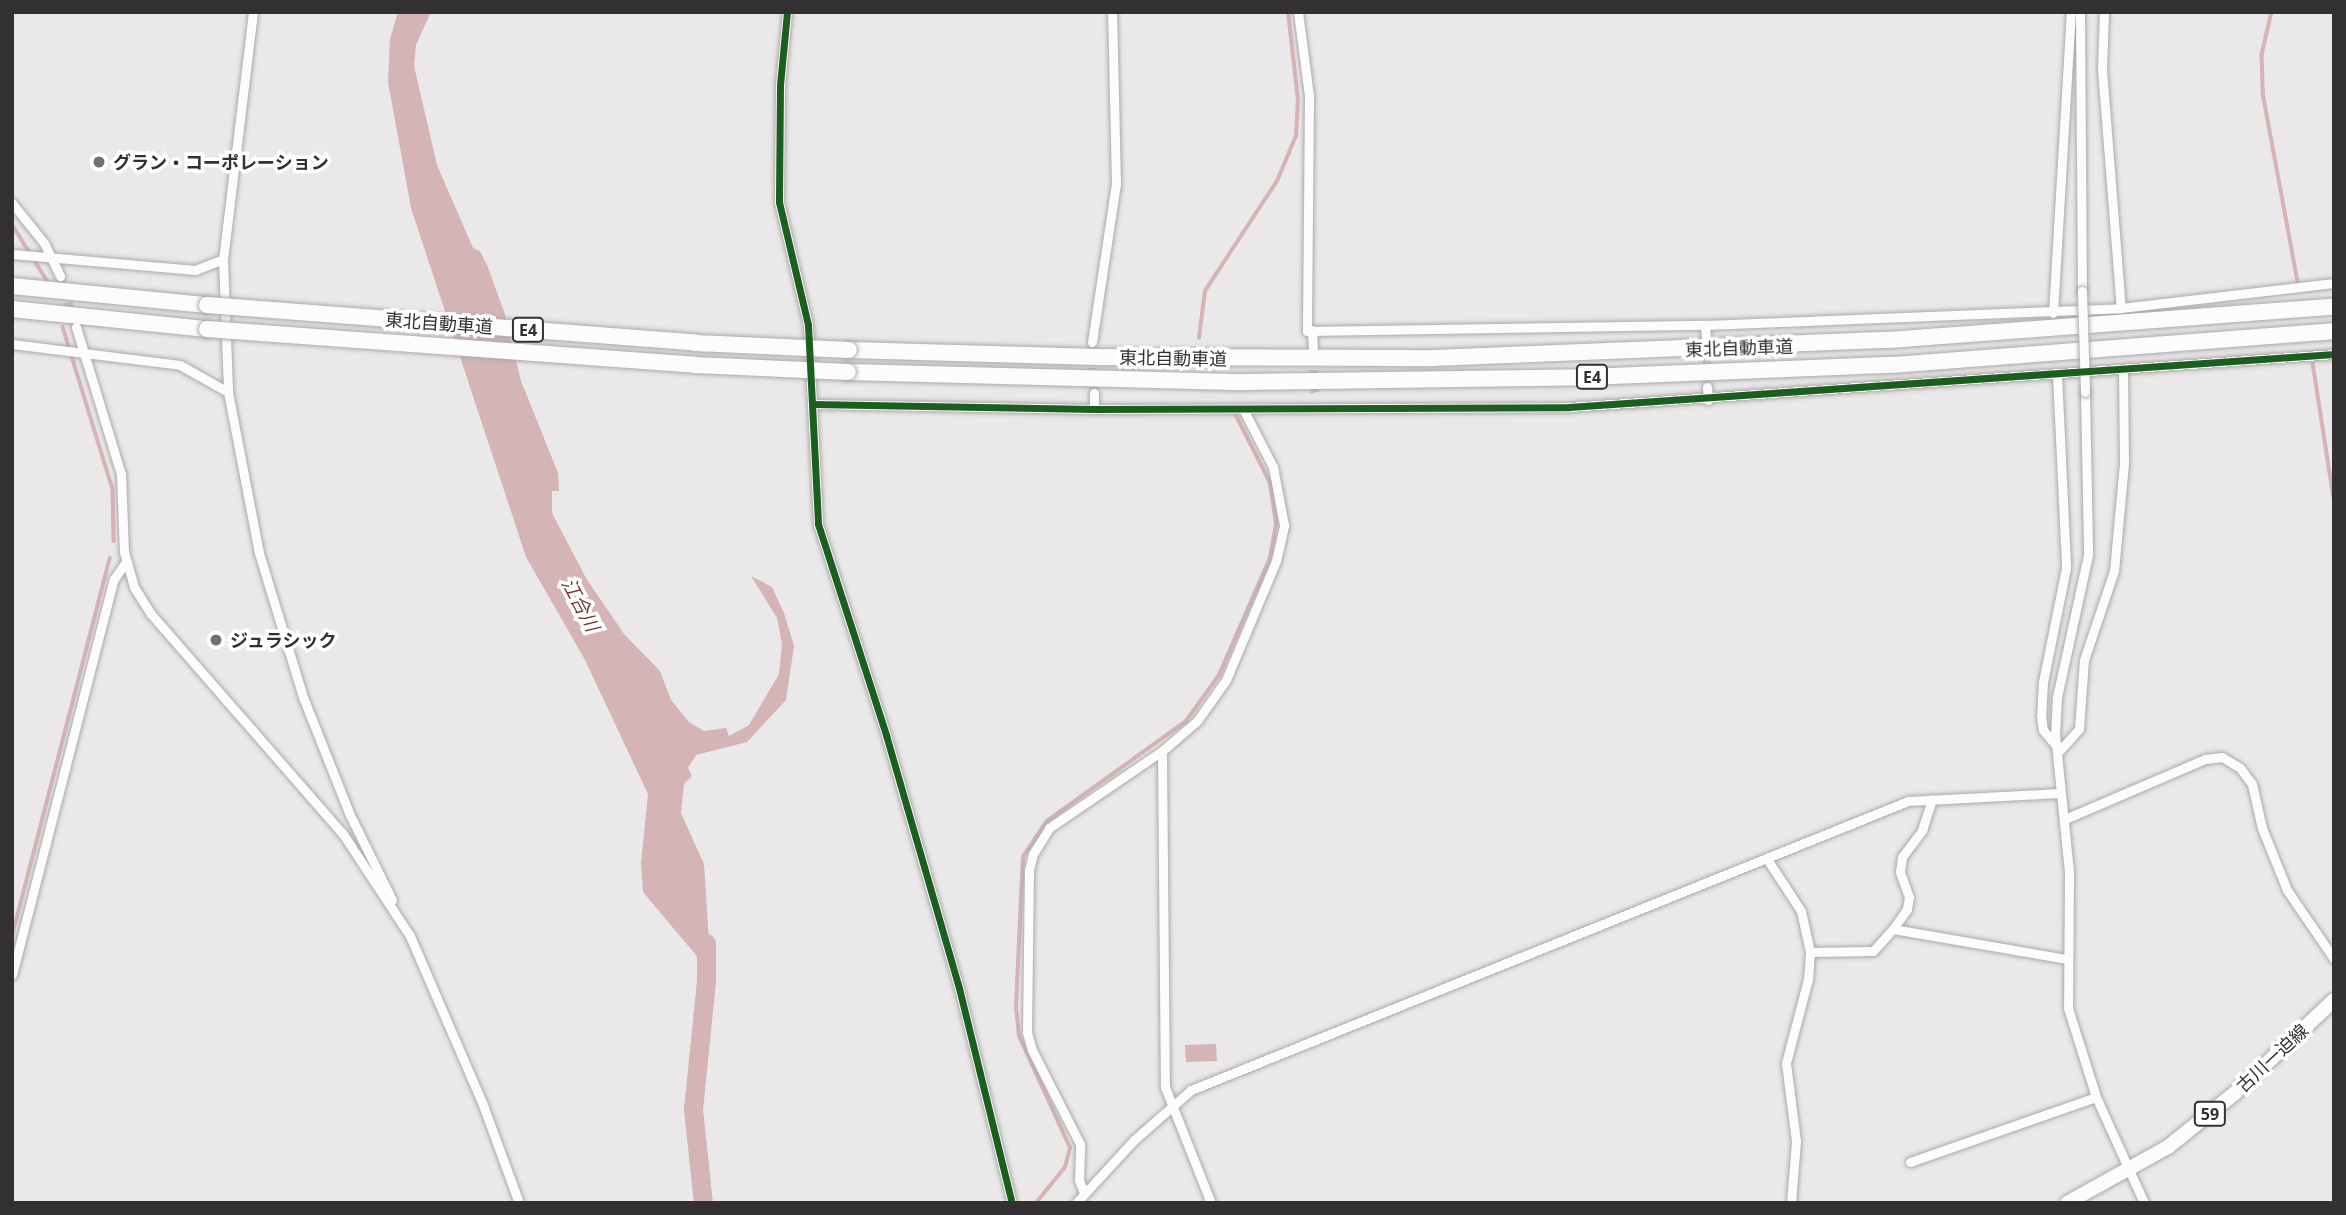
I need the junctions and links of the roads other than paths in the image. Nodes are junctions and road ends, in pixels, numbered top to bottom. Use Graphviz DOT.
graph roads {
  1 [pos="253,12"];
  2 [pos="787,12"];
  3 [pos="1112,12"];
  4 [pos="1298,12"];
  5 [pos="2071,12"];
  6 [pos="2080,12"];
  7 [pos="2104,12"];
  8 [pos="12,203"];
  9 [pos="12,254"];
  10 [pos="52,258"];
  11 [pos="223,258"];
  12 [pos="60,276"];
  13 [pos="2334,283"];
  14 [pos="12,286"];
  15 [pos="2334,307"];
  16 [pos="2121,308"];
  17 [pos="12,309"];
  18 [pos="2053,313"];
  19 [pos="1705,325"];
  20 [pos="76,327"];
  21 [pos="1312,330"];
  22 [pos="2334,331"];
  23 [pos="1706,339"];
  24 [pos="1092,342"];
  25 [pos="12,344"];
  26 [pos="1313,348"];
  27 [pos="75,351"];
  28 [pos="2334,354"];
  29 [pos="2123,369"];
  30 [pos="2057,373"];
  31 [pos="1707,387"];
  32 [pos="228,392"];
  33 [pos="1094,393"];
  34 [pos="1315,396"];
  35 [pos="1708,400"];
  36 [pos="812,404"];
  37 [pos="1094,409"];
  38 [pos="1243,409"];
  39 [pos="1315,409"];
  40 [pos="126,562"];
  41 [pos="2060,750"];
  42 [pos="1162,751"];
  43 [pos="2060,793"];
  44 [pos="1932,800"];
  45 [pos="2065,819"];
  46 [pos="1767,859"];
  47 [pos="1893,929"];
  48 [pos="410,936"];
  49 [pos="1810,952"];
  50 [pos="2067,959"];
  51 [pos="2334,959"];
  52 [pos="12,975"];
  53 [pos="2334,1000"];
  54 [pos="2096,1097"];
  55 [pos="1171,1106"];
  56 [pos="1910,1161"];
  57 [pos="2130,1170"];
  58 [pos="1084,1193"];
  59 [pos="519,1203"];
  60 [pos="1012,1203"];
  61 [pos="1076,1203"];
  62 [pos="1211,1203"];
  63 [pos="1791,1203"];
  64 [pos="2067,1203"];
  65 [pos="2144,1203"];
  1 -- 11 [label="street"];
  2 -- 36 [label="street"];
  3 -- 24 [label="street"];
  4 -- 21 [label="street"];
  5 -- 18 [label="street"];
  6 -- 41 [label="street, bridge"];
  7 -- 16 [label="street"];
  8 -- 10 [label="street"];
  9 -- 10 [label="street"];
  10 -- 11 [label="street"];
  10 -- 12 [label="street"];
  11 -- 32 [label="street"];
  13 -- 16 [label="street"];
  14 -- 15 [label="highway, 東北自動車道 / E4, bridge"];
  16 -- 18 [label="street"];
  17 -- 22 [label="highway, 東北自動車道 / E4, bridge"];
  18 -- 19 [label="street"];
  19 -- 21 [label="street"];
  19 -- 23 [label="street"];
  20 -- 27 [label="street"];
  21 -- 26 [label="street"];
  25 -- 27 [label="street"];
  27 -- 32 [label="street"];
  27 -- 40 [label="street"];
  28 -- 29 [label="street"];
  29 -- 30 [label="street"];
  29 -- 41 [label="street"];
  30 -- 35 [label="street"];
  30 -- 41 [label="street"];
  31 -- 35 [label="street"];
  32 -- 48 [label="street"];
  33 -- 37 [label="street"];
  34 -- 39 [label="street"];
  35 -- 39 [label="street"];
  36 -- 37 [label="street"];
  36 -- 60 [label="street"];
  37 -- 38 [label="street"];
  38 -- 39 [label="street"];
  38 -- 42 [label="street"];
  40 -- 48 [label="street"];
  40 -- 52 [label="street"];
  41 -- 43 [label="street"];
  42 -- 55 [label="street"];
  42 -- 58 [label="street"];
  43 -- 44 [label="street"];
  43 -- 45 [label="street"];
  44 -- 46 [label="street"];
  44 -- 47 [label="street"];
  45 -- 50 [label="street"];
  45 -- 51 [label="street"];
  46 -- 49 [label="street"];
  46 -- 55 [label="street"];
  47 -- 49 [label="street"];
  47 -- 50 [label="street"];
  48 -- 59 [label="street"];
  49 -- 63 [label="street"];
  50 -- 54 [label="street"];
  53 -- 57 [label="main road, 古川一迫線 / 59"];
  54 -- 56 [label="street"];
  54 -- 57 [label="street"];
  55 -- 58 [label="street"];
  55 -- 62 [label="street"];
  57 -- 64 [label="main road, 古川一迫線 / 59"];
  57 -- 65 [label="street"];
  58 -- 61 [label="street"];
}
